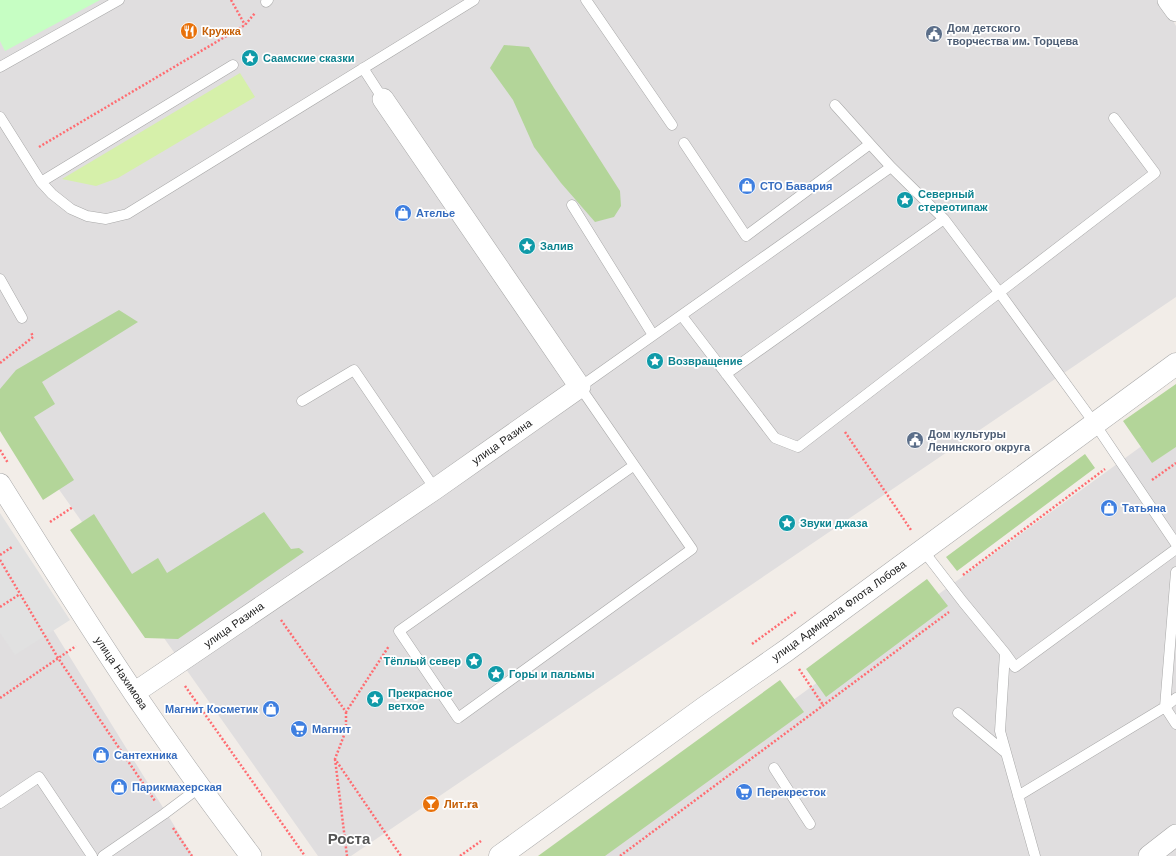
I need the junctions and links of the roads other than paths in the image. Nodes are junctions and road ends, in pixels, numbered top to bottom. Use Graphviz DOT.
graph roads {
  1 [pos="119,0"];
  2 [pos="474,0"];
  3 [pos="586,0"];
  4 [pos="1168,0"];
  5 [pos="1176,11"];
  6 [pos="233,65"];
  7 [pos="0,68"];
  8 [pos="363,68"];
  9 [pos="383,99"];
  10 [pos="835,105"];
  11 [pos="0,117"];
  12 [pos="1114,118"];
  13 [pos="672,125"];
  14 [pos="684,143"];
  15 [pos="870,144"];
  16 [pos="891,167"];
  17 [pos="41,182"];
  18 [pos="572,205"];
  19 [pos="944,219"];
  20 [pos="0,279"];
  21 [pos="999,292"];
  22 [pos="682,316"];
  23 [pos="22,318"];
  24 [pos="653,335"];
  25 [pos="1176,364"];
  26 [pos="726,374"];
  27 [pos="580,387"];
  28 [pos="302,401"];
  29 [pos="1094,424"];
  30 [pos="633,466"];
  31 [pos="0,484"];
  32 [pos="435,489"];
  33 [pos="1176,544"];
  34 [pos="1176,549"];
  35 [pos="922,550"];
  36 [pos="1176,572"];
  37 [pos="1005,653"];
  38 [pos="134,693"];
  39 [pos="1176,698"];
  40 [pos="1165,707"];
  41 [pos="958,713"];
  42 [pos="1176,724"];
  43 [pos="1006,753"];
  44 [pos="774,768"];
  45 [pos="200,787"];
  46 [pos="1018,796"];
  47 [pos="0,803"];
  48 [pos="810,824"];
  49 [pos="1176,835"];
  50 [pos="92,856"];
  51 [pos="103,856"];
  52 [pos="251,856"];
  53 [pos="500,856"];
  54 [pos="1035,856"];
  55 [pos="1149,856"];
  1 -- 7 [label="lane"];
  2 -- 8 [label="lane"];
  3 -- 13 [label="lane"];
  4 -- 5 [label="street"];
  6 -- 17 [label="lane"];
  8 -- 9 [label="lane"];
  8 -- 17 [label="lane"];
  9 -- 27 [label="street"];
  10 -- 15 [label="lane"];
  11 -- 17 [label="lane"];
  12 -- 21 [label="lane"];
  14 -- 15 [label="lane"];
  15 -- 16 [label="lane"];
  16 -- 19 [label="lane"];
  16 -- 22 [label="lane"];
  18 -- 24 [label="lane"];
  19 -- 21 [label="lane"];
  19 -- 26 [label="lane"];
  20 -- 23 [label="lane"];
  21 -- 26 [label="lane"];
  21 -- 29 [label="lane"];
  22 -- 24 [label="lane"];
  22 -- 26 [label="lane"];
  24 -- 27 [label="lane"];
  25 -- 29 [label="street, улица Адмирала Флота Лобова"];
  27 -- 30 [label="lane"];
  27 -- 32 [label="street, улица Разина"];
  28 -- 32 [label="lane"];
  29 -- 33 [label="lane"];
  29 -- 35 [label="street, улица Адмирала Флота Лобова"];
  30 -- 30 [label="lane"];
  31 -- 38 [label="street, улица Нахимова"];
  32 -- 38 [label="street, улица Разина"];
  34 -- 37 [label="lane"];
  35 -- 37 [label="lane"];
  35 -- 53 [label="street, улица Адмирала Флота Лобова"];
  36 -- 40 [label="lane"];
  37 -- 43 [label="lane"];
  38 -- 45 [label="street, улица Нахимова"];
  39 -- 40 [label="lane"];
  40 -- 42 [label="lane"];
  40 -- 46 [label="lane"];
  41 -- 43 [label="lane"];
  43 -- 46 [label="lane"];
  44 -- 48 [label="lane"];
  45 -- 51 [label="lane"];
  45 -- 52 [label="street, улица Нахимова"];
  46 -- 54 [label="lane"];
  47 -- 50 [label="lane"];
  49 -- 55 [label="street"];
}
